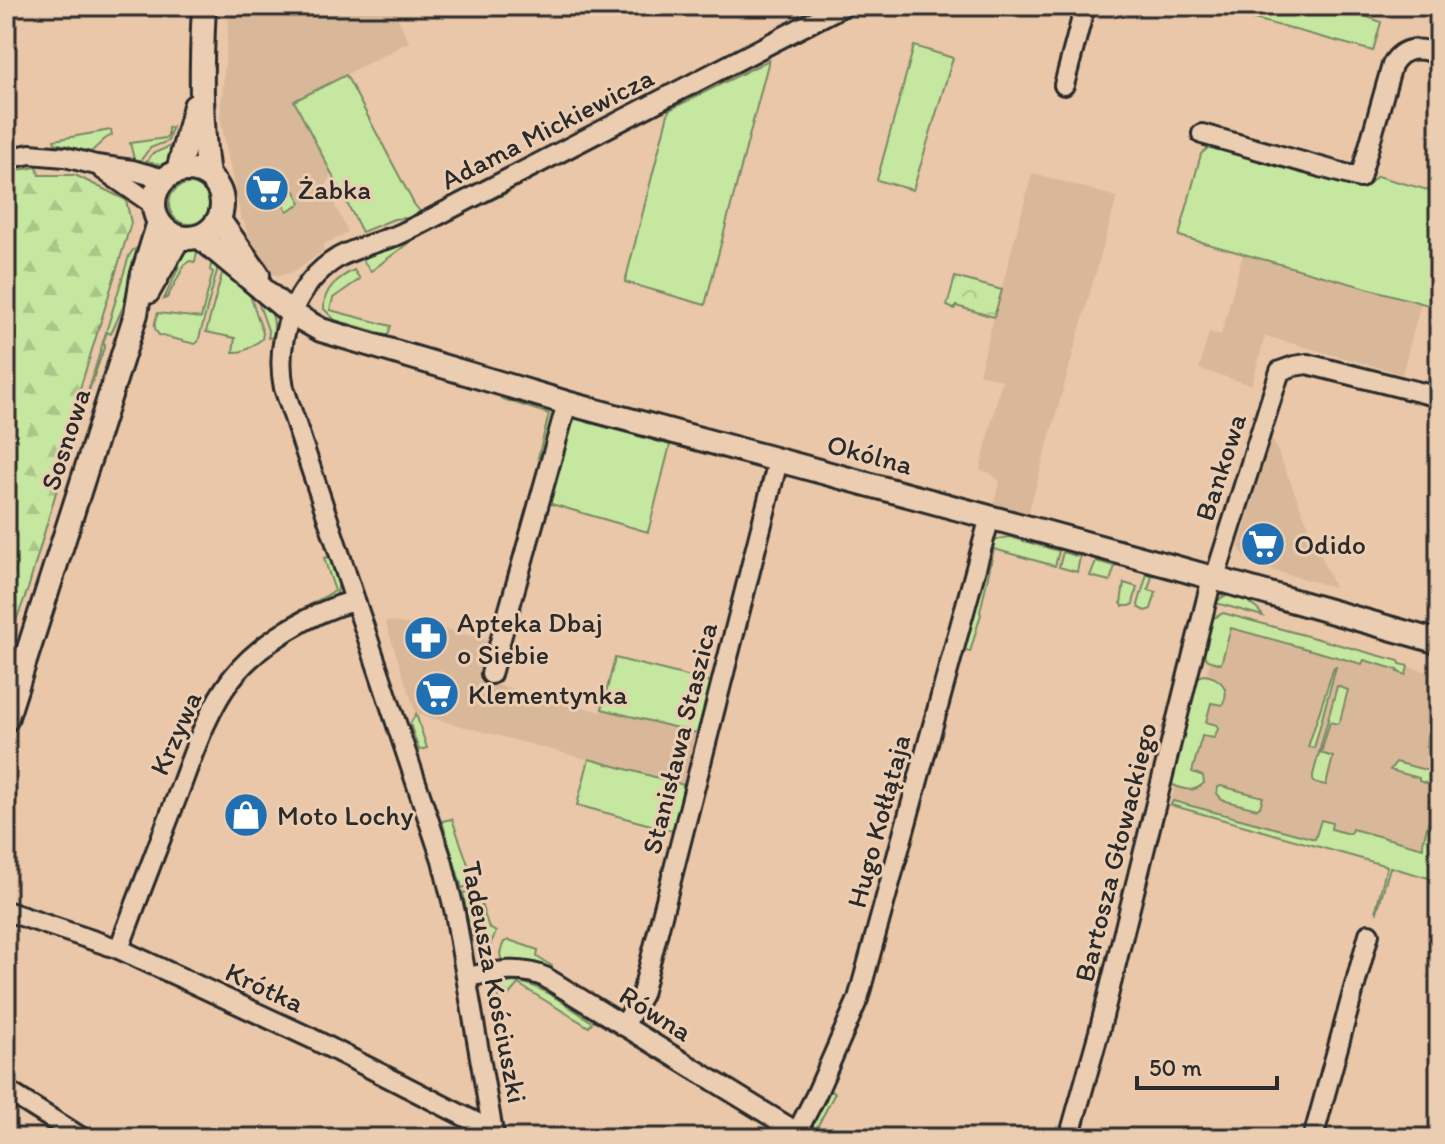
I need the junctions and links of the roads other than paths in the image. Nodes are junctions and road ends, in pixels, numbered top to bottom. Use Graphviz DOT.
graph roads {
  1 [pos="204,6"];
  2 [pos="843,6"];
  3 [pos="1085,6"];
  4 [pos="1439,54"];
  5 [pos="200,81"];
  6 [pos="1064,85"];
  7 [pos="1202,134"];
  8 [pos="16,157"];
  9 [pos="96,165"];
  10 [pos="171,175"];
  11 [pos="208,175"];
  12 [pos="156,214"];
  13 [pos="219,220"];
  14 [pos="190,237"];
  15 [pos="272,296"];
  16 [pos="291,313"];
  17 [pos="136,314"];
  18 [pos="1439,397"];
  19 [pos="567,403"];
  20 [pos="778,461"];
  21 [pos="990,517"];
  22 [pos="1212,578"];
  23 [pos="354,601"];
  24 [pos="1439,642"];
  25 [pos="491,674"];
  26 [pos="7,711"];
  27 [pos="6,911"];
  28 [pos="1369,934"];
  29 [pos="119,949"];
  30 [pos="467,977"];
  31 [pos="624,1026"];
  32 [pos="6,1090"];
  33 [pos="494,1134"];
  34 [pos="802,1135"];
  35 [pos="82,1138"];
  36 [pos="1069,1138"];
  37 [pos="1313,1138"];
  1 -- 5 [label="street"];
  2 -- 16 [label="street, Adama Mickiewicza"];
  3 -- 6 [label="street"];
  4 -- 7 [label="street"];
  5 -- 10 [label="street"];
  5 -- 11 [label="street"];
  8 -- 9 [label="street"];
  9 -- 10 [label="street"];
  9 -- 12 [label="street"];
  10 -- 11 [label="street"];
  10 -- 12 [label="street"];
  11 -- 13 [label="street"];
  12 -- 14 [label="street"];
  12 -- 17 [label="street, Sosnowa"];
  13 -- 14 [label="street"];
  13 -- 15 [label="street"];
  14 -- 15 [label="street"];
  14 -- 17 [label="street, Sosnowa"];
  15 -- 16 [label="street"];
  16 -- 19 [label="street, Okólna"];
  16 -- 23 [label="street, Tadeusza Kościuszki"];
  17 -- 26 [label="street, Sosnowa"];
  18 -- 22 [label="street, Bankowa"];
  19 -- 20 [label="street, Okólna"];
  19 -- 25 [label="street"];
  20 -- 21 [label="street, Okólna"];
  20 -- 31 [label="street, Stanisława Staszica"];
  21 -- 22 [label="street, Okólna"];
  21 -- 34 [label="street, Hugo Kołłątaja"];
  22 -- 24 [label="street, Okólna"];
  22 -- 36 [label="street, Bartosza Głowackiego"];
  23 -- 29 [label="street, Krzywa"];
  23 -- 30 [label="street, Tadeusza Kościuszki"];
  27 -- 29 [label="street, Krótka"];
  28 -- 37 [label="street"];
  29 -- 33 [label="street, Krótka"];
  30 -- 31 [label="street, Równa"];
  30 -- 33 [label="street, Tadeusza Kościuszki"];
  31 -- 34 [label="street, Równa"];
  32 -- 35 [label="street"];
}
